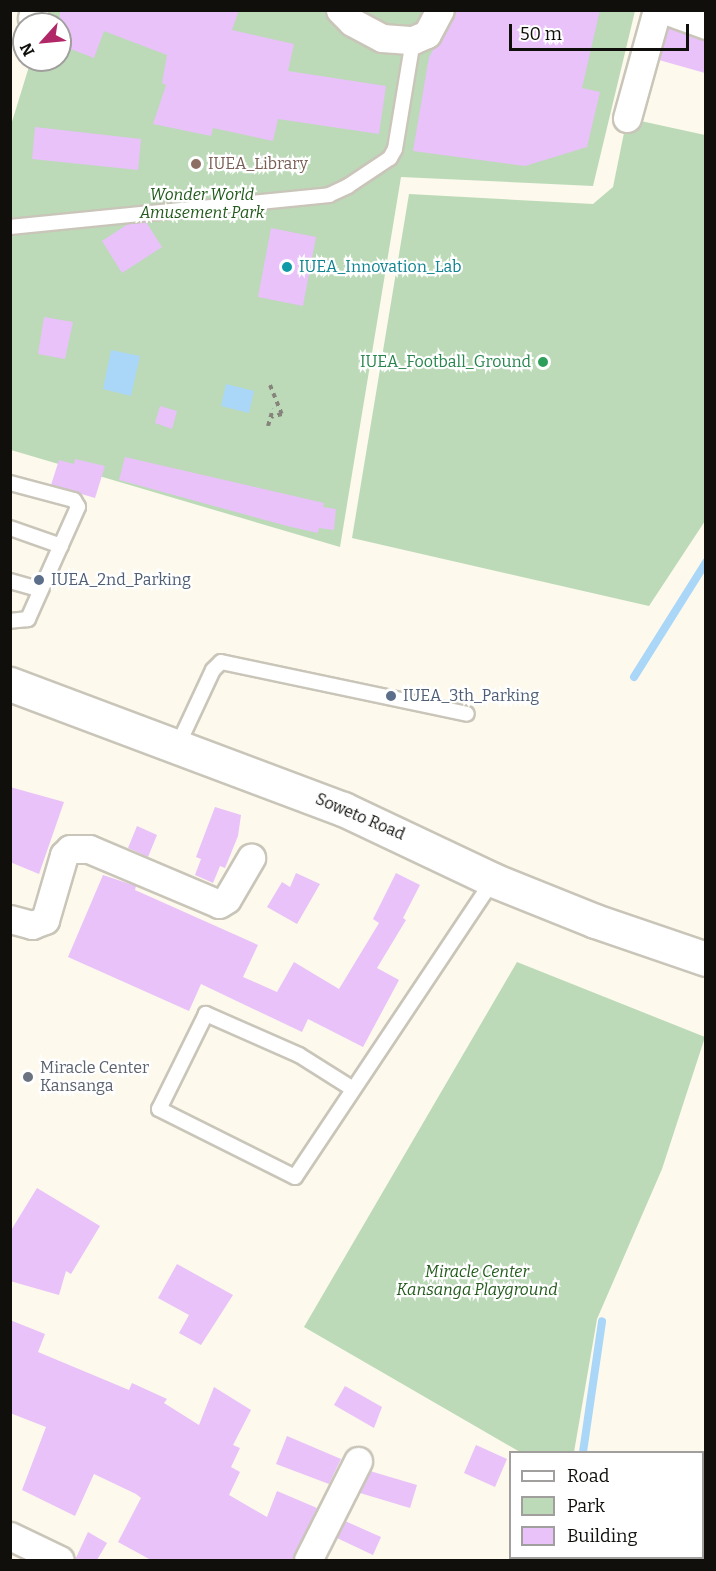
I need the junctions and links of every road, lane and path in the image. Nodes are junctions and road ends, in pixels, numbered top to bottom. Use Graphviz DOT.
graph roads {
  1 [pos="340,10"];
  2 [pos="440,10"];
  3 [pos="657,10"];
  4 [pos="665,10"];
  5 [pos="705,25"];
  6 [pos="413,40"];
  7 [pos="627,118"];
  8 [pos="10,227"];
  9 [pos="270,385"];
  10 [pos="273,408"];
  11 [pos="271,417"];
  12 [pos="268,426"];
  13 [pos="10,483"];
  14 [pos="10,528"];
  15 [pos="61,546"];
  16 [pos="10,580"];
  17 [pos="41,590"];
  18 [pos="10,621"];
  19 [pos="10,684"];
  20 [pos="467,714"];
  21 [pos="178,745"];
  22 [pos="250,858"];
  23 [pos="493,880"];
  24 [pos="10,919"];
  25 [pos="705,959"];
  26 [pos="353,1089"];
  27 [pos="358,1461"];
  28 [pos="10,1536"];
  29 [pos="60,1560"];
  30 [pos="308,1560"];
  1 -- 6 [label="street"];
  2 -- 6 [label="street"];
  3 -- 7 [label="street"];
  4 -- 5 [label="street"];
  6 -- 8 [label="lane"];
  9 -- 11 [label="path"];
  10 -- 11 [label="path"];
  11 -- 12 [label="path"];
  13 -- 15 [label="lane"];
  14 -- 15 [label="lane"];
  15 -- 17 [label="lane"];
  16 -- 17 [label="lane"];
  17 -- 18 [label="lane"];
  19 -- 21 [label="street, Soweto Road"];
  20 -- 21 [label="lane"];
  21 -- 23 [label="street, Soweto Road"];
  22 -- 24 [label="street"];
  23 -- 25 [label="street, Soweto Road"];
  23 -- 26 [label="lane"];
  26 -- 26 [label="lane"];
  27 -- 30 [label="street"];
  28 -- 29 [label="street"];
}
